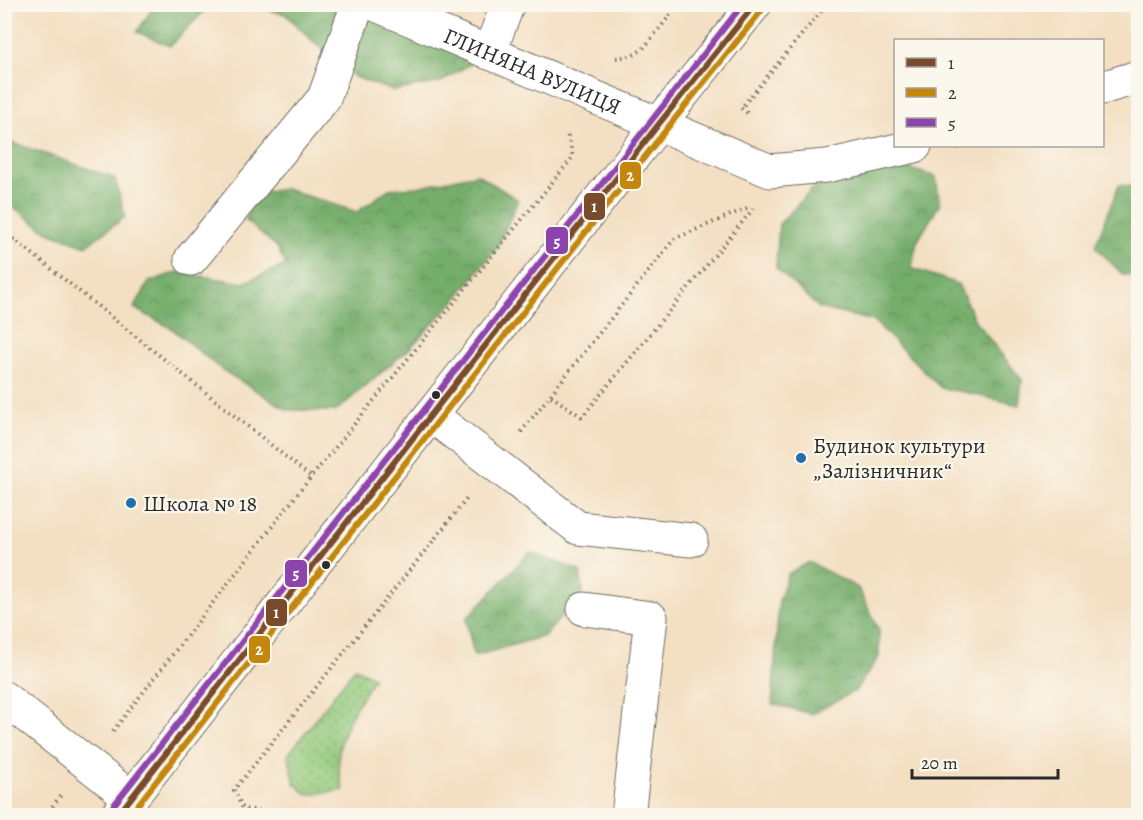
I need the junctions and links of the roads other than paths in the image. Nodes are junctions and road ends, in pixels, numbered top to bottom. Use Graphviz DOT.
graph roads {
  1 [pos="358,4"];
  2 [pos="374,4"];
  3 [pos="508,4"];
  4 [pos="755,4"];
  5 [pos="489,53"];
  6 [pos="1138,77"];
  7 [pos="1104,87"];
  8 [pos="658,125"];
  9 [pos="911,147"];
  10 [pos="191,259"];
  11 [pos="431,415"];
  12 [pos="691,540"];
  13 [pos="584,609"];
  14 [pos="4,698"];
  15 [pos="124,807"];
  16 [pos="628,816"];
  1 -- 10 [label="main road"];
  2 -- 5 [label="main road, ГЛИНЯНА ВУЛИЦЯ"];
  3 -- 5 [label="main road"];
  4 -- 8 [label="main road"];
  5 -- 8 [label="main road, ГЛИНЯНА ВУЛИЦЯ"];
  6 -- 7 [label="main road"];
  8 -- 9 [label="main road, ГЛИНЯНА ВУЛИЦЯ"];
  8 -- 11 [label="main road"];
  11 -- 12 [label="main road"];
  11 -- 15 [label="main road"];
  13 -- 16 [label="main road"];
  14 -- 15 [label="main road"];
}
